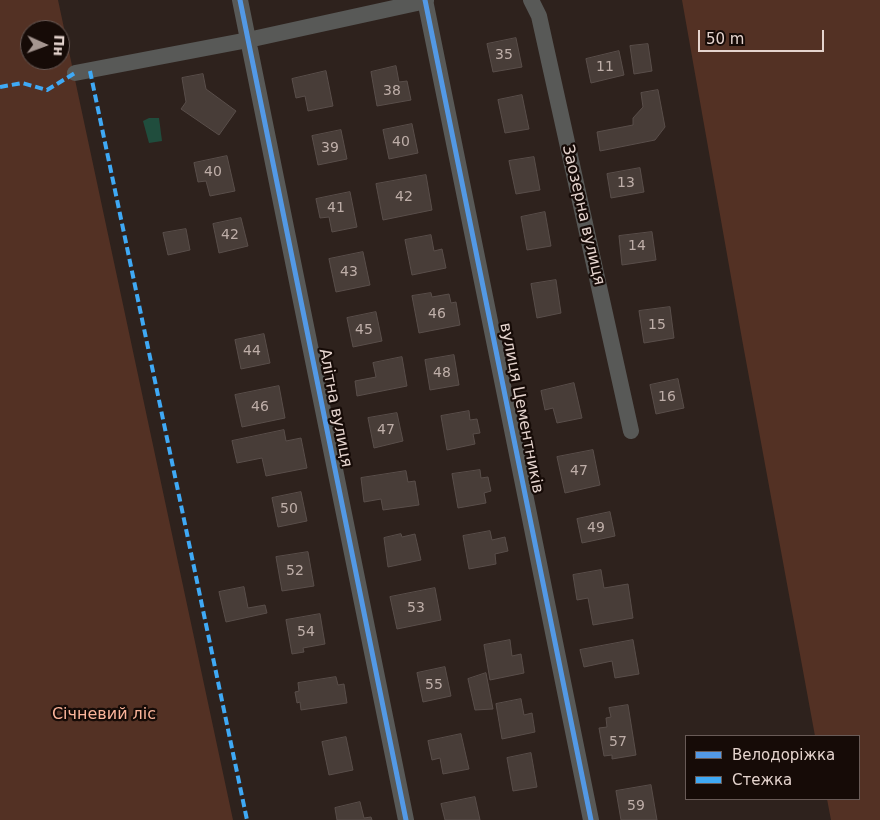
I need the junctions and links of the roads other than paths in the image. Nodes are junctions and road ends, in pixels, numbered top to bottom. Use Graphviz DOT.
graph roads {
  1 [pos="240,0"];
  2 [pos="531,0"];
  3 [pos="426,1"];
  4 [pos="248,40"];
  5 [pos="75,73"];
  6 [pos="631,431"];
  7 [pos="406,820"];
  8 [pos="591,820"];
  1 -- 4 [label="street, Алітна вулиця"];
  2 -- 6 [label="street, Заозерна вулиця"];
  3 -- 4 [label="street"];
  3 -- 8 [label="street, вулиця Цементників"];
  4 -- 5 [label="street"];
  4 -- 7 [label="street, Алітна вулиця"];
}
